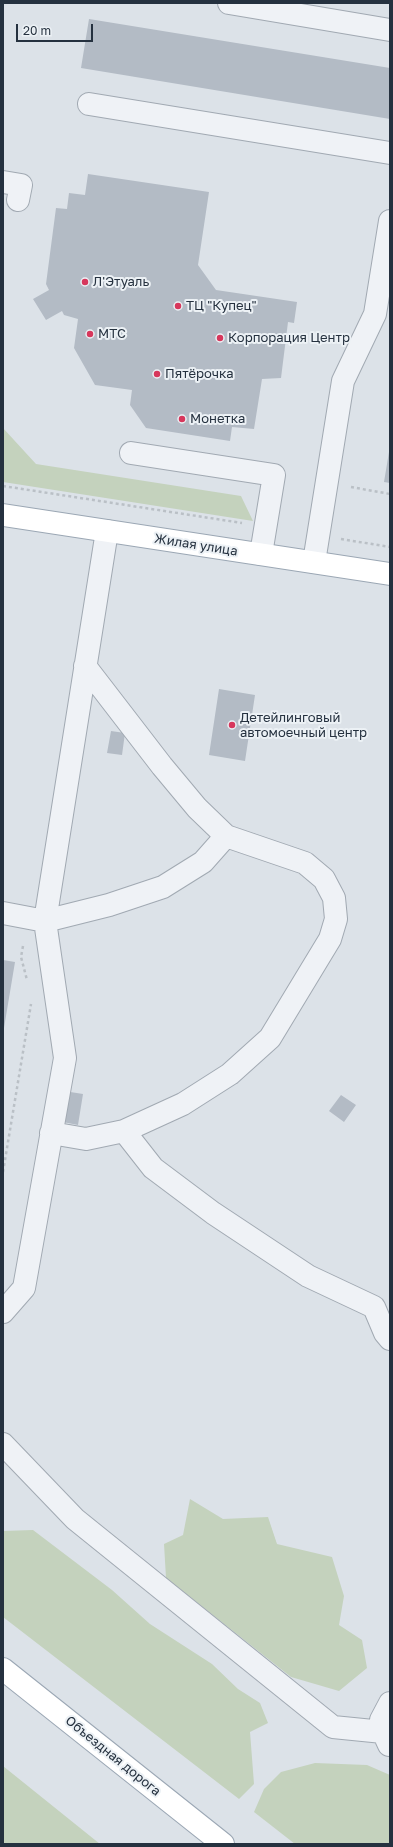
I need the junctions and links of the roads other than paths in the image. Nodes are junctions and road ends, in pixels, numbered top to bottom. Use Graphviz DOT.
graph roads {
  1 [pos="229,3"];
  2 [pos="286,8"];
  3 [pos="390,30"];
  4 [pos="89,104"];
  5 [pos="390,153"];
  6 [pos="3,182"];
  7 [pos="18,200"];
  8 [pos="390,221"];
  9 [pos="131,453"];
  10 [pos="3,515"];
  11 [pos="107,531"];
  12 [pos="261,554"];
  13 [pos="314,562"];
  14 [pos="390,574"];
  15 [pos="85,666"];
  16 [pos="226,836"];
  17 [pos="3,913"];
  18 [pos="36,919"];
  19 [pos="124,1131"];
  20 [pos="51,1133"];
  21 [pos="3,1312"];
  22 [pos="390,1339"];
  23 [pos="3,1444"];
  24 [pos="3,1669"];
  25 [pos="390,1703"];
  26 [pos="386,1739"];
  27 [pos="223,1844"];
  1 -- 2 [label="lane"];
  2 -- 3 [label="lane"];
  4 -- 5 [label="lane"];
  6 -- 7 [label="lane"];
  8 -- 13 [label="lane"];
  9 -- 12 [label="lane"];
  10 -- 11 [label="main road, Жилая улица"];
  11 -- 12 [label="main road, Жилая улица"];
  11 -- 15 [label="lane"];
  12 -- 13 [label="main road, Жилая улица"];
  13 -- 14 [label="main road, Жилая улица"];
  15 -- 16 [label="lane"];
  15 -- 18 [label="lane"];
  16 -- 18 [label="lane"];
  16 -- 19 [label="lane"];
  17 -- 18 [label="lane"];
  18 -- 20 [label="lane"];
  19 -- 20 [label="lane"];
  19 -- 22 [label="lane"];
  20 -- 21 [label="lane"];
  23 -- 26 [label="lane"];
  24 -- 27 [label="main road, Объездная дорога"];
  25 -- 26 [label="lane"];
}
